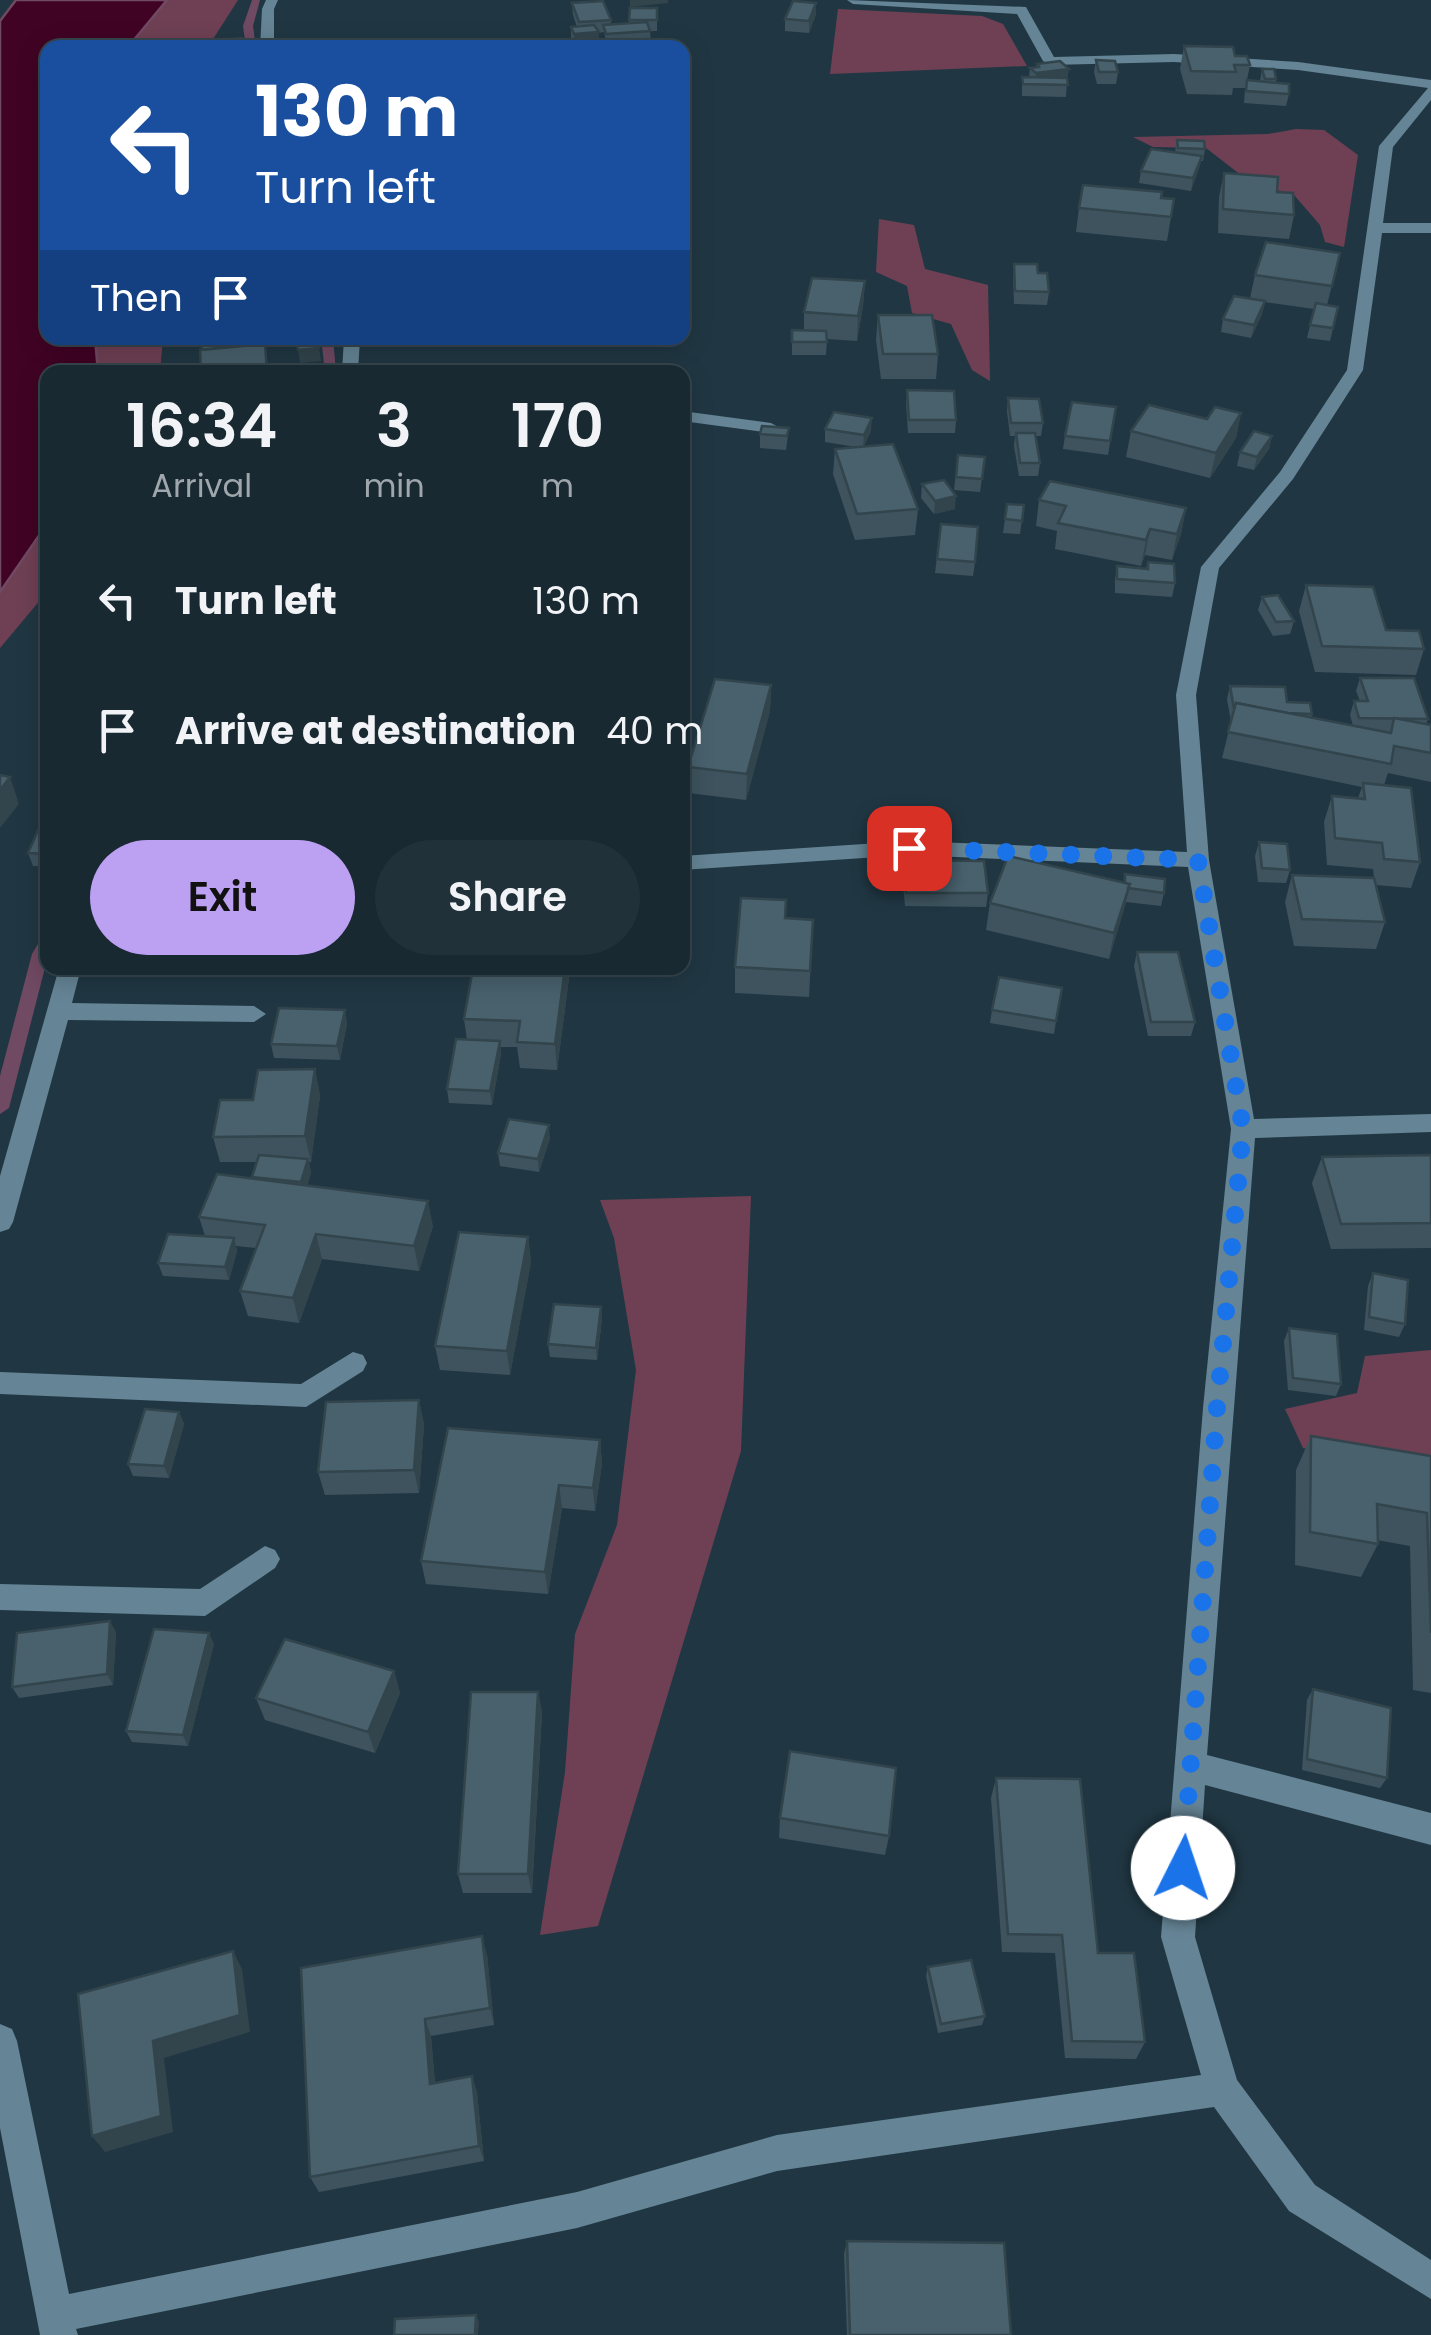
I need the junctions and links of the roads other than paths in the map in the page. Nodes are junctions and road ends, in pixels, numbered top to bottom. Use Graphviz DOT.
graph roads {
  1 [pos="272,0"];
  2 [pos="853,0"];
  3 [pos="267,40"];
  4 [pos="1431,87"];
  5 [pos="1374,228"];
  6 [pos="1431,228"];
  7 [pos="690,417"];
  8 [pos="771,428"];
  9 [pos="1198,860"];
  10 [pos="690,863"];
  11 [pos="68,975"];
  12 [pos="57,1011"];
  13 [pos="254,1014"];
  14 [pos="1431,1124"];
  15 [pos="1243,1129"];
  16 [pos="0,1222"];
  17 [pos="353,1363"];
  18 [pos="0,1383"];
  19 [pos="265,1560"];
  20 [pos="0,1597"];
  21 [pos="1190,1766"];
  22 [pos="1431,1829"];
  23 [pos="0,2040"];
  24 [pos="1222,2089"];
  25 [pos="1431,2280"];
  26 [pos="57,2325"];
  1 -- 3 [label="street"];
  2 -- 4 [label="street"];
  4 -- 5 [label="street"];
  5 -- 6 [label="street"];
  5 -- 9 [label="street"];
  7 -- 8 [label="street"];
  9 -- 10 [label="street"];
  9 -- 15 [label="street"];
  11 -- 12 [label="street"];
  12 -- 13 [label="street"];
  12 -- 16 [label="street"];
  14 -- 15 [label="street"];
  15 -- 21 [label="street"];
  17 -- 18 [label="street"];
  19 -- 20 [label="street"];
  21 -- 22 [label="street"];
  21 -- 24 [label="street"];
  23 -- 26 [label="street"];
  24 -- 25 [label="street"];
  24 -- 26 [label="street"];
}
